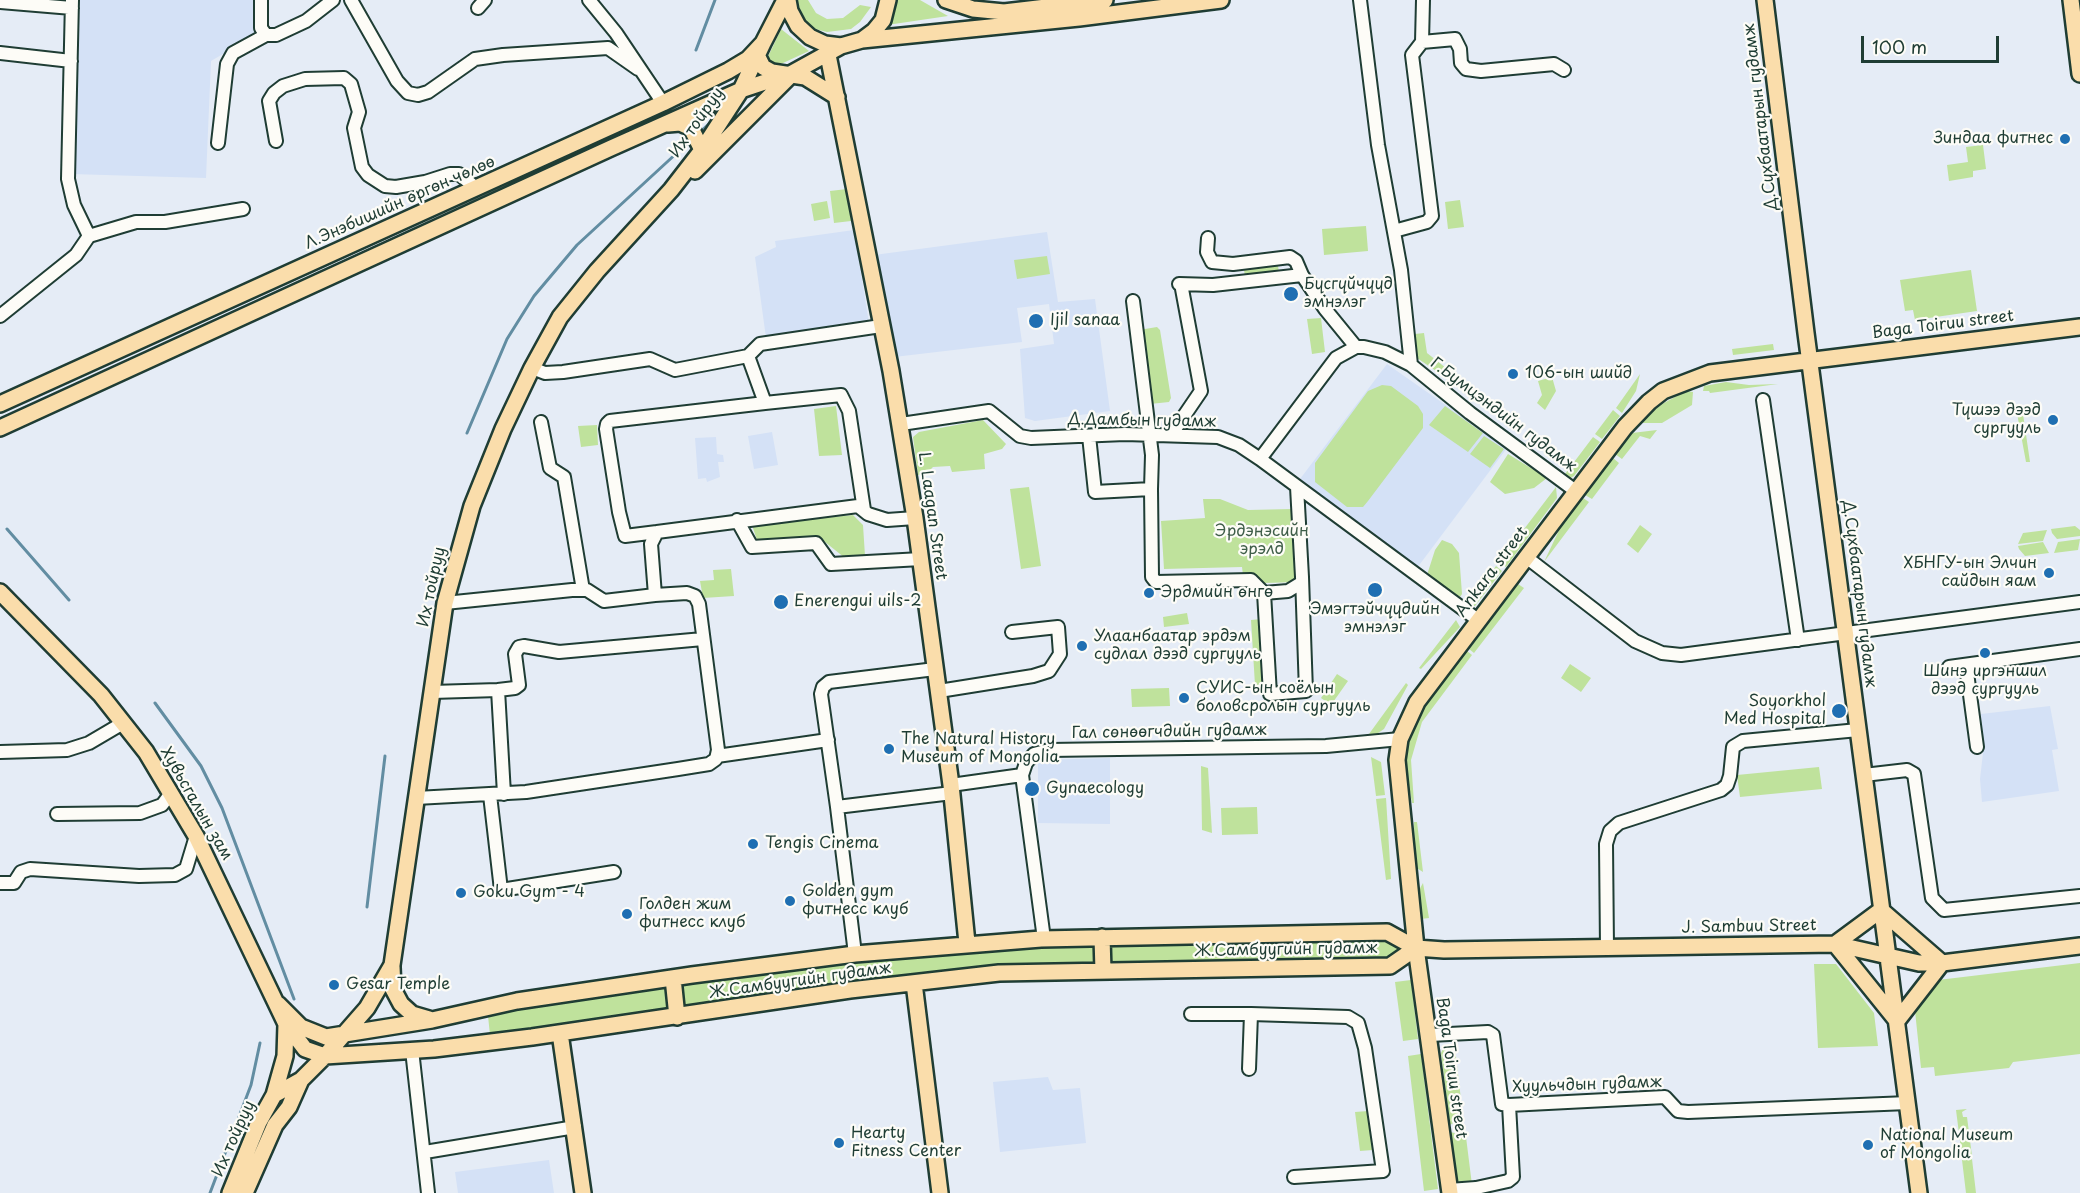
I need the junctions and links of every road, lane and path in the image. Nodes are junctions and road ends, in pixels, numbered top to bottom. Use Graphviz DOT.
graph roads {
  1 [pos="261,0"];
  2 [pos="333,0"];
  3 [pos="351,0"];
  4 [pos="589,0"];
  5 [pos="787,0"];
  6 [pos="888,0"];
  7 [pos="946,0"];
  8 [pos="1105,0"];
  9 [pos="1221,0"];
  10 [pos="1360,0"];
  11 [pos="1423,0"];
  12 [pos="1765,0"];
  13 [pos="2071,0"];
  14 [pos="0,2"];
  15 [pos="72,4"];
  16 [pos="976,5"];
  17 [pos="266,35"];
  18 [pos="862,40"];
  19 [pos="1422,42"];
  20 [pos="842,46"];
  21 [pos="760,50"];
  22 [pos="0,53"];
  23 [pos="828,55"];
  24 [pos="71,61"];
  25 [pos="638,69"];
  26 [pos="1564,70"];
  27 [pos="792,74"];
  28 [pos="2080,74"];
  29 [pos="741,90"];
  30 [pos="837,97"];
  31 [pos="663,104"];
  32 [pos="668,124"];
  33 [pos="276,141"];
  34 [pos="218,143"];
  35 [pos="702,150"];
  36 [pos="476,188"];
  37 [pos="671,190"];
  38 [pos="243,208"];
  39 [pos="1394,231"];
  40 [pos="89,236"];
  41 [pos="1208,238"];
  42 [pos="1302,275"];
  43 [pos="1133,301"];
  44 [pos="0,316"];
  45 [pos="881,326"];
  46 [pos="2080,327"];
  47 [pos="1356,347"];
  48 [pos="748,356"];
  49 [pos="1809,359"];
  50 [pos="1411,366"];
  51 [pos="531,368"];
  52 [pos="1763,400"];
  53 [pos="765,403"];
  54 [pos="0,404"];
  55 [pos="541,422"];
  56 [pos="901,424"];
  57 [pos="0,428"];
  58 [pos="1149,435"];
  59 [pos="1172,435"];
  60 [pos="1089,436"];
  61 [pos="1260,459"];
  62 [pos="1297,487"];
  63 [pos="1151,489"];
  64 [pos="1577,492"];
  65 [pos="864,510"];
  66 [pos="915,518"];
  67 [pos="737,520"];
  68 [pos="657,532"];
  69 [pos="1526,557"];
  70 [pos="921,559"];
  71 [pos="1301,583"];
  72 [pos="583,590"];
  73 [pos="0,592"];
  74 [pos="1264,593"];
  75 [pos="655,595"];
  76 [pos="2080,602"];
  77 [pos="445,603"];
  78 [pos="1478,620"];
  79 [pos="1012,632"];
  80 [pos="1846,632"];
  81 [pos="703,639"];
  82 [pos="1798,640"];
  83 [pos="2080,650"];
  84 [pos="1965,665"];
  85 [pos="1949,667"];
  86 [pos="935,669"];
  87 [pos="498,690"];
  88 [pos="939,691"];
  89 [pos="432,692"];
  90 [pos="123,723"];
  91 [pos="1858,730"];
  92 [pos="1400,739"];
  93 [pos="828,740"];
  94 [pos="1977,747"];
  95 [pos="0,752"];
  96 [pos="717,756"];
  97 [pos="1022,775"];
  98 [pos="1864,775"];
  99 [pos="952,789"];
  100 [pos="171,793"];
  101 [pos="504,794"];
  102 [pos="490,795"];
  103 [pos="416,798"];
  104 [pos="837,807"];
  105 [pos="57,814"];
  106 [pos="196,836"];
  107 [pos="614,872"];
  108 [pos="0,883"];
  109 [pos="2080,896"];
  110 [pos="1881,910"];
  111 [pos="1102,938"];
  112 [pos="1044,939"];
  113 [pos="967,943"];
  114 [pos="1835,944"];
  115 [pos="2080,946"];
  116 [pos="1416,948"];
  117 [pos="1607,948"];
  118 [pos="855,954"];
  119 [pos="1888,956"];
  120 [pos="1942,963"];
  121 [pos="392,965"];
  122 [pos="1103,971"];
  123 [pos="673,978"];
  124 [pos="914,983"];
  125 [pos="278,1004"];
  126 [pos="1191,1014"];
  127 [pos="1251,1014"];
  128 [pos="677,1017"];
  129 [pos="432,1020"];
  130 [pos="1897,1021"];
  131 [pos="286,1024"];
  132 [pos="560,1033"];
  133 [pos="343,1035"];
  134 [pos="1430,1035"];
  135 [pos="434,1048"];
  136 [pos="412,1050"];
  137 [pos="378,1052"];
  138 [pos="325,1056"];
  139 [pos="1249,1070"];
  140 [pos="301,1080"];
  141 [pos="274,1095"];
  142 [pos="1908,1103"];
  143 [pos="1509,1105"];
  144 [pos="575,1127"];
  145 [pos="425,1152"];
  146 [pos="1294,1177"];
  147 [pos="1449,1191"];
  148 [pos="230,1193"];
  149 [pos="245,1193"];
  150 [pos="428,1193"];
  151 [pos="583,1193"];
  152 [pos="940,1193"];
  153 [pos="1919,1193"];
  1 -- 17 [label="street"];
  2 -- 17 [label="street"];
  3 -- 25 [label="street"];
  4 -- 25 [label="street"];
  5 -- 20 [label="main road"];
  5 -- 21 [label="main road, Л.Энэбишийн өргөн чөлөө"];
  6 -- 18 [label="main road"];
  7 -- 16 [label="main road"];
  8 -- 16 [label="main road"];
  9 -- 18 [label="main road"];
  10 -- 39 [label="street, Г.Бумцэндийн гудамж"];
  11 -- 19 [label="street"];
  12 -- 49 [label="main road, Д.Сүхбаатарын гудамж"];
  13 -- 28 [label="main road"];
  14 -- 15 [label="street"];
  15 -- 24 [label="street"];
  17 -- 34 [label="street"];
  18 -- 20 [label="main road, Их тойруу"];
  19 -- 26 [label="street"];
  19 -- 39 [label="street"];
  20 -- 23 [label="main road, Их тойруу"];
  21 -- 27 [label="main road"];
  21 -- 29 [label="main road"];
  21 -- 31 [label="main road, Л.Энэбишийн өргөн чөлөө"];
  22 -- 24 [label="street"];
  23 -- 27 [label="main road, Их тойруу"];
  23 -- 30 [label="main road, L. Laagan Street"];
  24 -- 40 [label="street"];
  25 -- 31 [label="street"];
  27 -- 29 [label="main road, Их тойруу"];
  27 -- 30 [label="main road"];
  27 -- 37 [label="main road, Их тойруу"];
  29 -- 32 [label="main road"];
  29 -- 35 [label="main road, Их тойруу"];
  30 -- 45 [label="main road, L. Laagan Street"];
  31 -- 36 [label="main road, Л.Энэбишийн өргөн чөлөө"];
  32 -- 35 [label="main road"];
  32 -- 57 [label="main road"];
  33 -- 36 [label="street"];
  35 -- 37 [label="main road, Их тойруу"];
  36 -- 54 [label="main road, Л.Энэбишийн өргөн чөлөө"];
  37 -- 51 [label="main road, Их тойруу"];
  38 -- 40 [label="street"];
  39 -- 50 [label="street, Г.Бумцэндийн гудамж"];
  40 -- 44 [label="street"];
  41 -- 42 [label="street"];
  42 -- 47 [label="street"];
  42 -- 59 [label="street"];
  43 -- 58 [label="street"];
  45 -- 48 [label="street"];
  45 -- 56 [label="main road, L. Laagan Street"];
  46 -- 49 [label="main road, Baga Toiruu street"];
  47 -- 50 [label="street"];
  47 -- 61 [label="street"];
  48 -- 51 [label="street"];
  48 -- 53 [label="street"];
  49 -- 64 [label="main road, Ankara street"];
  49 -- 80 [label="main road, Д.Сүхбаатарын гудамж"];
  50 -- 64 [label="street, Г.Бумцэндийн гудамж"];
  51 -- 77 [label="main road, Их тойруу"];
  52 -- 82 [label="street"];
  53 -- 65 [label="street"];
  53 -- 68 [label="street"];
  55 -- 72 [label="street"];
  56 -- 60 [label="street, Д.Дамбын гудамж"];
  56 -- 66 [label="main road, L. Laagan Street"];
  58 -- 59 [label="street, Д.Дамбын гудамж"];
  58 -- 60 [label="street, Д.Дамбын гудамж"];
  58 -- 63 [label="street"];
  59 -- 61 [label="street, Д.Дамбын гудамж"];
  60 -- 63 [label="street"];
  61 -- 62 [label="street, Д.Дамбын гудамж"];
  62 -- 71 [label="street"];
  62 -- 78 [label="street, Д.Дамбын гудамж"];
  63 -- 74 [label="street"];
  64 -- 69 [label="main road, Ankara street"];
  65 -- 66 [label="street"];
  65 -- 67 [label="street"];
  66 -- 70 [label="main road, L. Laagan Street"];
  67 -- 68 [label="street"];
  67 -- 70 [label="street"];
  68 -- 75 [label="street"];
  69 -- 78 [label="main road, Ankara street"];
  69 -- 82 [label="street"];
  70 -- 86 [label="main road, L. Laagan Street"];
  71 -- 74 [label="street"];
  71 -- 74 [label="street"];
  72 -- 75 [label="street"];
  72 -- 77 [label="street"];
  73 -- 90 [label="main road, Хувьсгалын зам"];
  75 -- 81 [label="street"];
  76 -- 80 [label="street"];
  77 -- 89 [label="main road, Их тойруу"];
  78 -- 92 [label="main road, Ankara street"];
  79 -- 88 [label="street"];
  80 -- 82 [label="street"];
  80 -- 91 [label="main road, Д.Сүхбаатарын гудамж"];
  81 -- 87 [label="street"];
  81 -- 96 [label="street"];
  83 -- 84 [label="street"];
  84 -- 85 [label="street"];
  84 -- 94 [label="street"];
  86 -- 88 [label="main road, L. Laagan Street"];
  86 -- 93 [label="street"];
  87 -- 89 [label="street"];
  87 -- 101 [label="street"];
  88 -- 99 [label="main road, L. Laagan Street"];
  89 -- 103 [label="main road, Их тойруу"];
  90 -- 95 [label="street"];
  90 -- 100 [label="main road, Хувьсгалын зам"];
  91 -- 98 [label="main road, Д.Сүхбаатарын гудамж"];
  91 -- 117 [label="street"];
  92 -- 97 [label="street, Гал сөнөөгчдийн гудамж"];
  92 -- 116 [label="main road, Ankara street"];
  93 -- 96 [label="street"];
  93 -- 104 [label="street"];
  96 -- 101 [label="street"];
  97 -- 99 [label="street"];
  97 -- 112 [label="street"];
  98 -- 109 [label="street"];
  98 -- 110 [label="main road, Д.Сүхбаатарын гудамж"];
  99 -- 104 [label="street"];
  99 -- 113 [label="main road, L. Laagan Street"];
  100 -- 105 [label="street"];
  100 -- 106 [label="main road, Хувьсгалын зам"];
  101 -- 102 [label="street"];
  102 -- 103 [label="street"];
  102 -- 107 [label="street"];
  103 -- 121 [label="main road, Их тойруу"];
  104 -- 118 [label="street"];
  106 -- 108 [label="street"];
  106 -- 125 [label="main road, Хувьсгалын зам"];
  110 -- 114 [label="main road"];
  110 -- 119 [label="main road, Д.Сүхбаатарын гудамж"];
  110 -- 120 [label="main road"];
  111 -- 112 [label="main road, Ж.Самбуугийн гудамж"];
  111 -- 116 [label="main road, Ж.Самбуугийн гудамж"];
  111 -- 122 [label="main road"];
  112 -- 113 [label="main road, Ж.Самбуугийн гудамж"];
  113 -- 118 [label="main road, Ж.Самбуугийн гудамж"];
  114 -- 117 [label="main road, J. Sambuu Street"];
  114 -- 119 [label="main road, J. Sambuu Street"];
  114 -- 130 [label="main road"];
  115 -- 120 [label="main road, J. Sambuu Street"];
  116 -- 117 [label="main road, J. Sambuu Street"];
  116 -- 122 [label="main road, Ж.Самбуугийн гудамж"];
  116 -- 134 [label="main road, Baga Toiruu street"];
  118 -- 123 [label="main road, Ж.Самбуугийн гудамж"];
  119 -- 120 [label="main road, J. Sambuu Street"];
  119 -- 130 [label="main road, Д.Сүхбаатарын гудамж"];
  120 -- 130 [label="main road"];
  121 -- 129 [label="main road"];
  121 -- 133 [label="main road, Их тойруу"];
  122 -- 124 [label="main road, Ж.Самбуугийн гудамж"];
  123 -- 128 [label="main road"];
  123 -- 129 [label="main road, Ж.Самбуугийн гудамж"];
  124 -- 128 [label="main road, Ж.Самбуугийн гудамж"];
  124 -- 152 [label="main road"];
  125 -- 131 [label="main road"];
  125 -- 133 [label="main road, Ж.Самбуугийн гудамж"];
  126 -- 127 [label="street"];
  127 -- 139 [label="street"];
  127 -- 146 [label="street"];
  128 -- 132 [label="main road, Ж.Самбуугийн гудамж"];
  129 -- 133 [label="main road, Ж.Самбуугийн гудамж"];
  129 -- 135 [label="main road"];
  130 -- 142 [label="main road, Д.Сүхбаатарын гудамж"];
  131 -- 138 [label="main road"];
  131 -- 141 [label="main road"];
  132 -- 135 [label="main road, Ж.Самбуугийн гудамж"];
  132 -- 144 [label="main road"];
  133 -- 138 [label="main road, Их тойруу"];
  134 -- 143 [label="street, Хуульчдын гудамж"];
  134 -- 147 [label="main road, Baga Toiruu street"];
  135 -- 136 [label="main road, Ж.Самбуугийн гудамж"];
  136 -- 137 [label="main road, Ж.Самбуугийн гудамж"];
  136 -- 145 [label="street"];
  137 -- 138 [label="main road, Ж.Самбуугийн гудамж"];
  137 -- 140 [label="main road"];
  138 -- 140 [label="main road, Их тойруу"];
  140 -- 141 [label="main road, Их тойруу"];
  140 -- 149 [label="main road, Их тойруу"];
  141 -- 148 [label="main road, Их тойруу"];
  142 -- 143 [label="street, Хуульчдын гудамж"];
  142 -- 153 [label="main road, Д.Сүхбаатарын гудамж"];
  143 -- 147 [label="street"];
  144 -- 145 [label="street"];
  144 -- 151 [label="main road"];
  145 -- 150 [label="street"];
}
